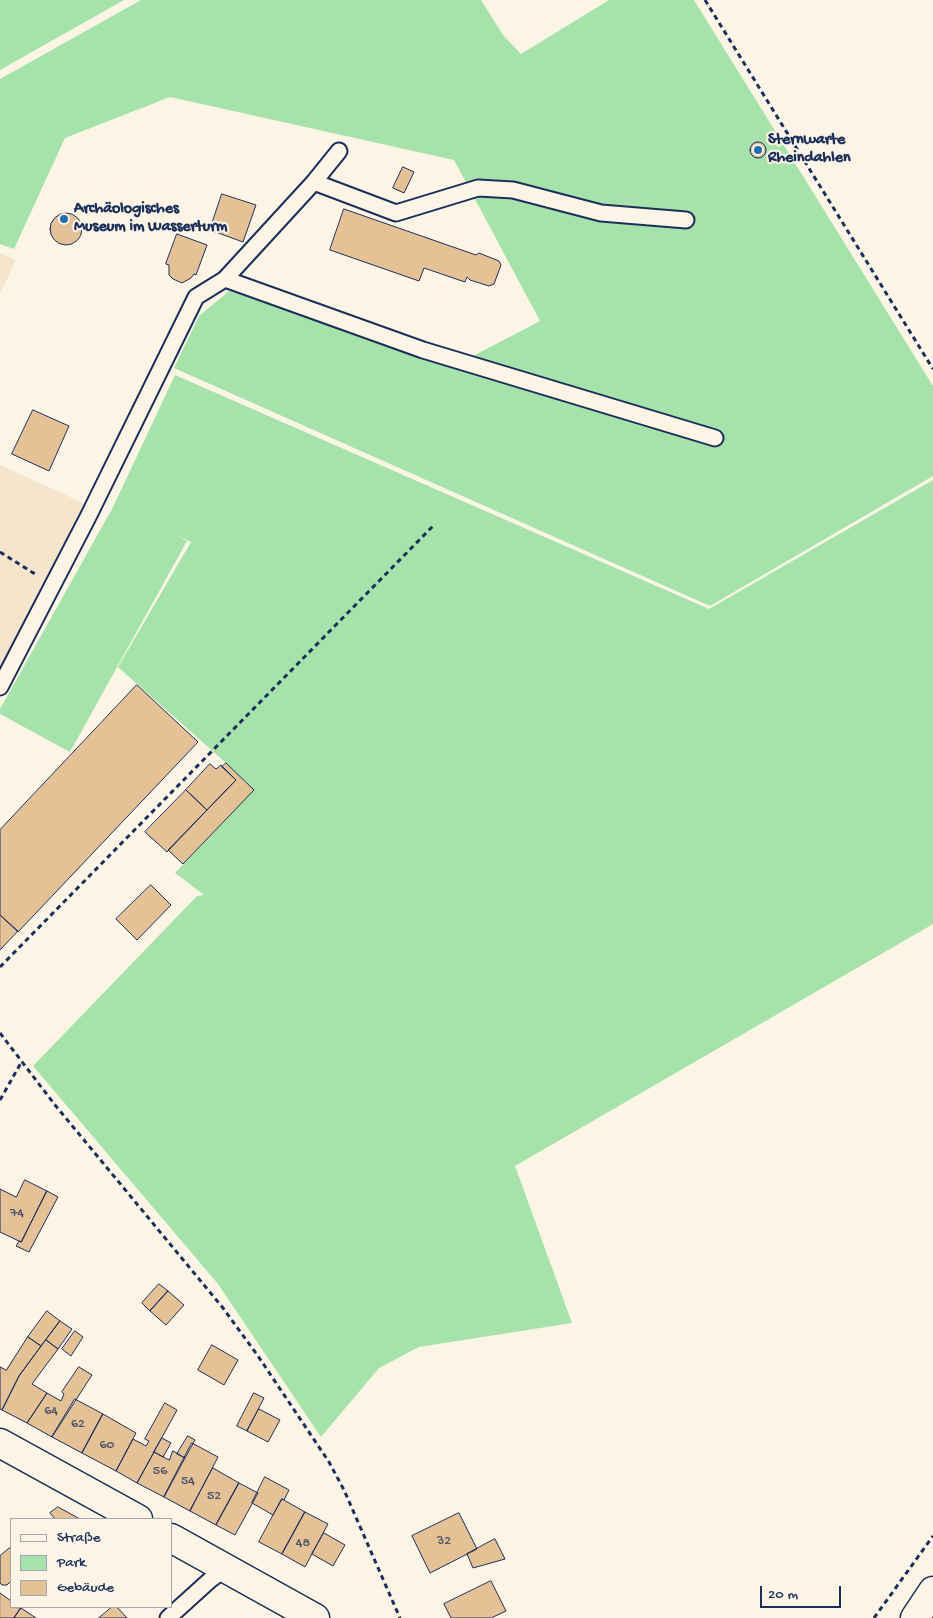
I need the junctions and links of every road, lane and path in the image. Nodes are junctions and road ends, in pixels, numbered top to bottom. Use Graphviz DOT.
graph roads {
  1 [pos="705,0"];
  2 [pos="339,151"];
  3 [pos="314,182"];
  4 [pos="686,220"];
  5 [pos="225,278"];
  6 [pos="933,369"];
  7 [pos="715,438"];
  8 [pos="433,526"];
  9 [pos="0,552"];
  10 [pos="52,585"];
  11 [pos="0,687"];
  12 [pos="0,967"];
  13 [pos="0,1033"];
  14 [pos="22,1061"];
  15 [pos="0,1100"];
  16 [pos="0,1443"];
  17 [pos="136,1518"];
  18 [pos="933,1536"];
  19 [pos="172,1539"];
  20 [pos="226,1568"];
  21 [pos="933,1591"];
  22 [pos="168,1618"];
  23 [pos="315,1618"];
  24 [pos="400,1618"];
  25 [pos="874,1618"];
  26 [pos="915,1618"];
  1 -- 6 [label="path"];
  2 -- 3 [label="lane"];
  3 -- 4 [label="lane"];
  3 -- 5 [label="lane"];
  5 -- 7 [label="lane"];
  5 -- 10 [label="lane"];
  8 -- 12 [label="path"];
  9 -- 10 [label="path"];
  10 -- 11 [label="lane"];
  13 -- 14 [label="path"];
  14 -- 15 [label="path"];
  14 -- 24 [label="path"];
  16 -- 17 [label="main road"];
  18 -- 25 [label="path"];
  19 -- 20 [label="main road"];
  20 -- 22 [label="lane"];
  20 -- 23 [label="main road"];
  21 -- 26 [label="main road"];
}
